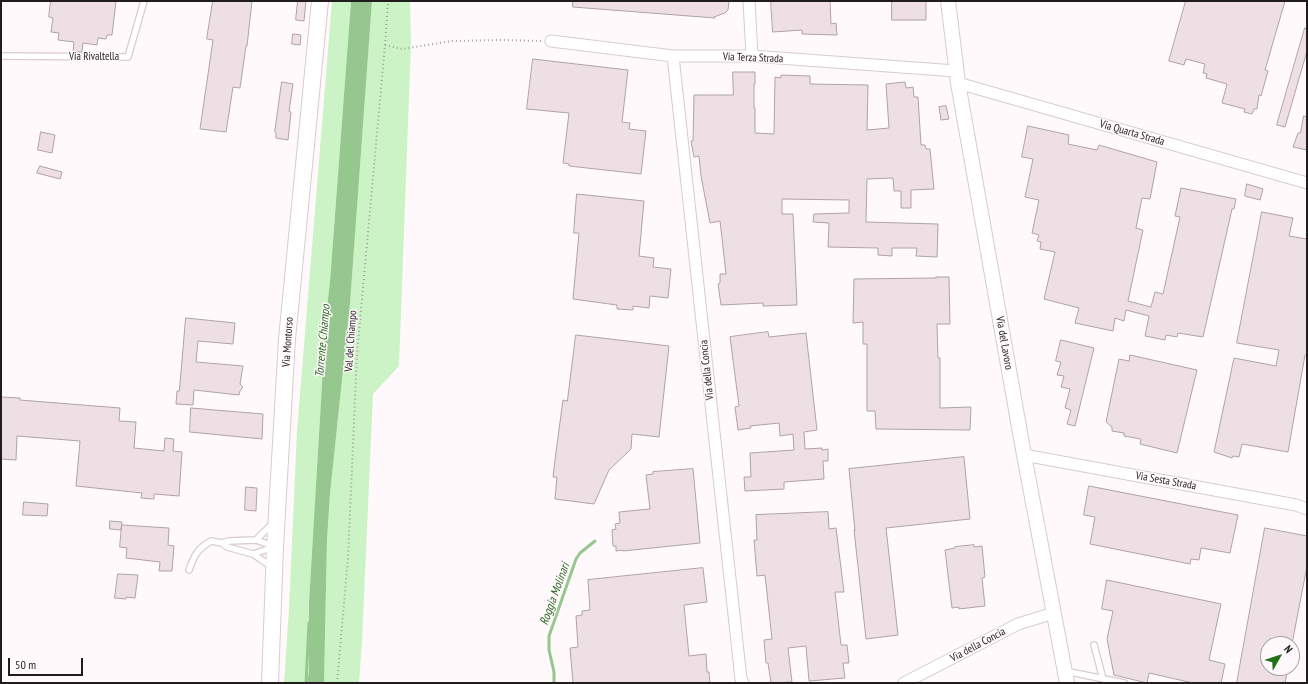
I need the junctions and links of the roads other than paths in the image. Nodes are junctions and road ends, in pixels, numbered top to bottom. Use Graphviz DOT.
graph roads {
  1 [pos="144,1"];
  2 [pos="320,1"];
  3 [pos="749,1"];
  4 [pos="948,1"];
  5 [pos="551,41"];
  6 [pos="1,56"];
  7 [pos="673,56"];
  8 [pos="752,56"];
  9 [pos="957,77"];
  10 [pos="1307,183"];
  11 [pos="1024,455"];
  12 [pos="1307,509"];
  13 [pos="277,519"];
  14 [pos="256,540"];
  15 [pos="222,543"];
  16 [pos="275,547"];
  17 [pos="253,554"];
  18 [pos="274,569"];
  19 [pos="189,570"];
  20 [pos="1054,613"];
  21 [pos="1094,645"];
  22 [pos="1066,677"];
  23 [pos="1103,679"];
  24 [pos="270,683"];
  25 [pos="743,683"];
  26 [pos="904,683"];
  27 [pos="1124,683"];
  1 -- 6 [label="lane, Via Rivaltella"];
  2 -- 13 [label="main road, Via Montorso"];
  3 -- 8 [label="street"];
  4 -- 9 [label="street, Via del Lavoro"];
  5 -- 7 [label="street, Via Terza Strada"];
  7 -- 8 [label="street, Via Terza Strada"];
  7 -- 25 [label="street, Via della Concia"];
  8 -- 9 [label="street, Via Terza Strada"];
  9 -- 10 [label="street, Via Quarta Strada"];
  9 -- 11 [label="street, Via del Lavoro"];
  11 -- 12 [label="street, Via Sesta Strada"];
  11 -- 20 [label="street, Via del Lavoro"];
  13 -- 14 [label="lane"];
  13 -- 16 [label="main road, Via Montorso"];
  14 -- 15 [label="lane"];
  14 -- 16 [label="lane"];
  15 -- 17 [label="lane"];
  15 -- 19 [label="lane"];
  16 -- 17 [label="lane"];
  16 -- 18 [label="main road, Via Montorso"];
  17 -- 18 [label="lane"];
  18 -- 24 [label="main road, Via Montorso"];
  20 -- 22 [label="street, Via del Lavoro"];
  20 -- 26 [label="street, Via della Concia"];
  21 -- 23 [label="lane"];
  22 -- 23 [label="lane"];
  23 -- 27 [label="lane"];
}
